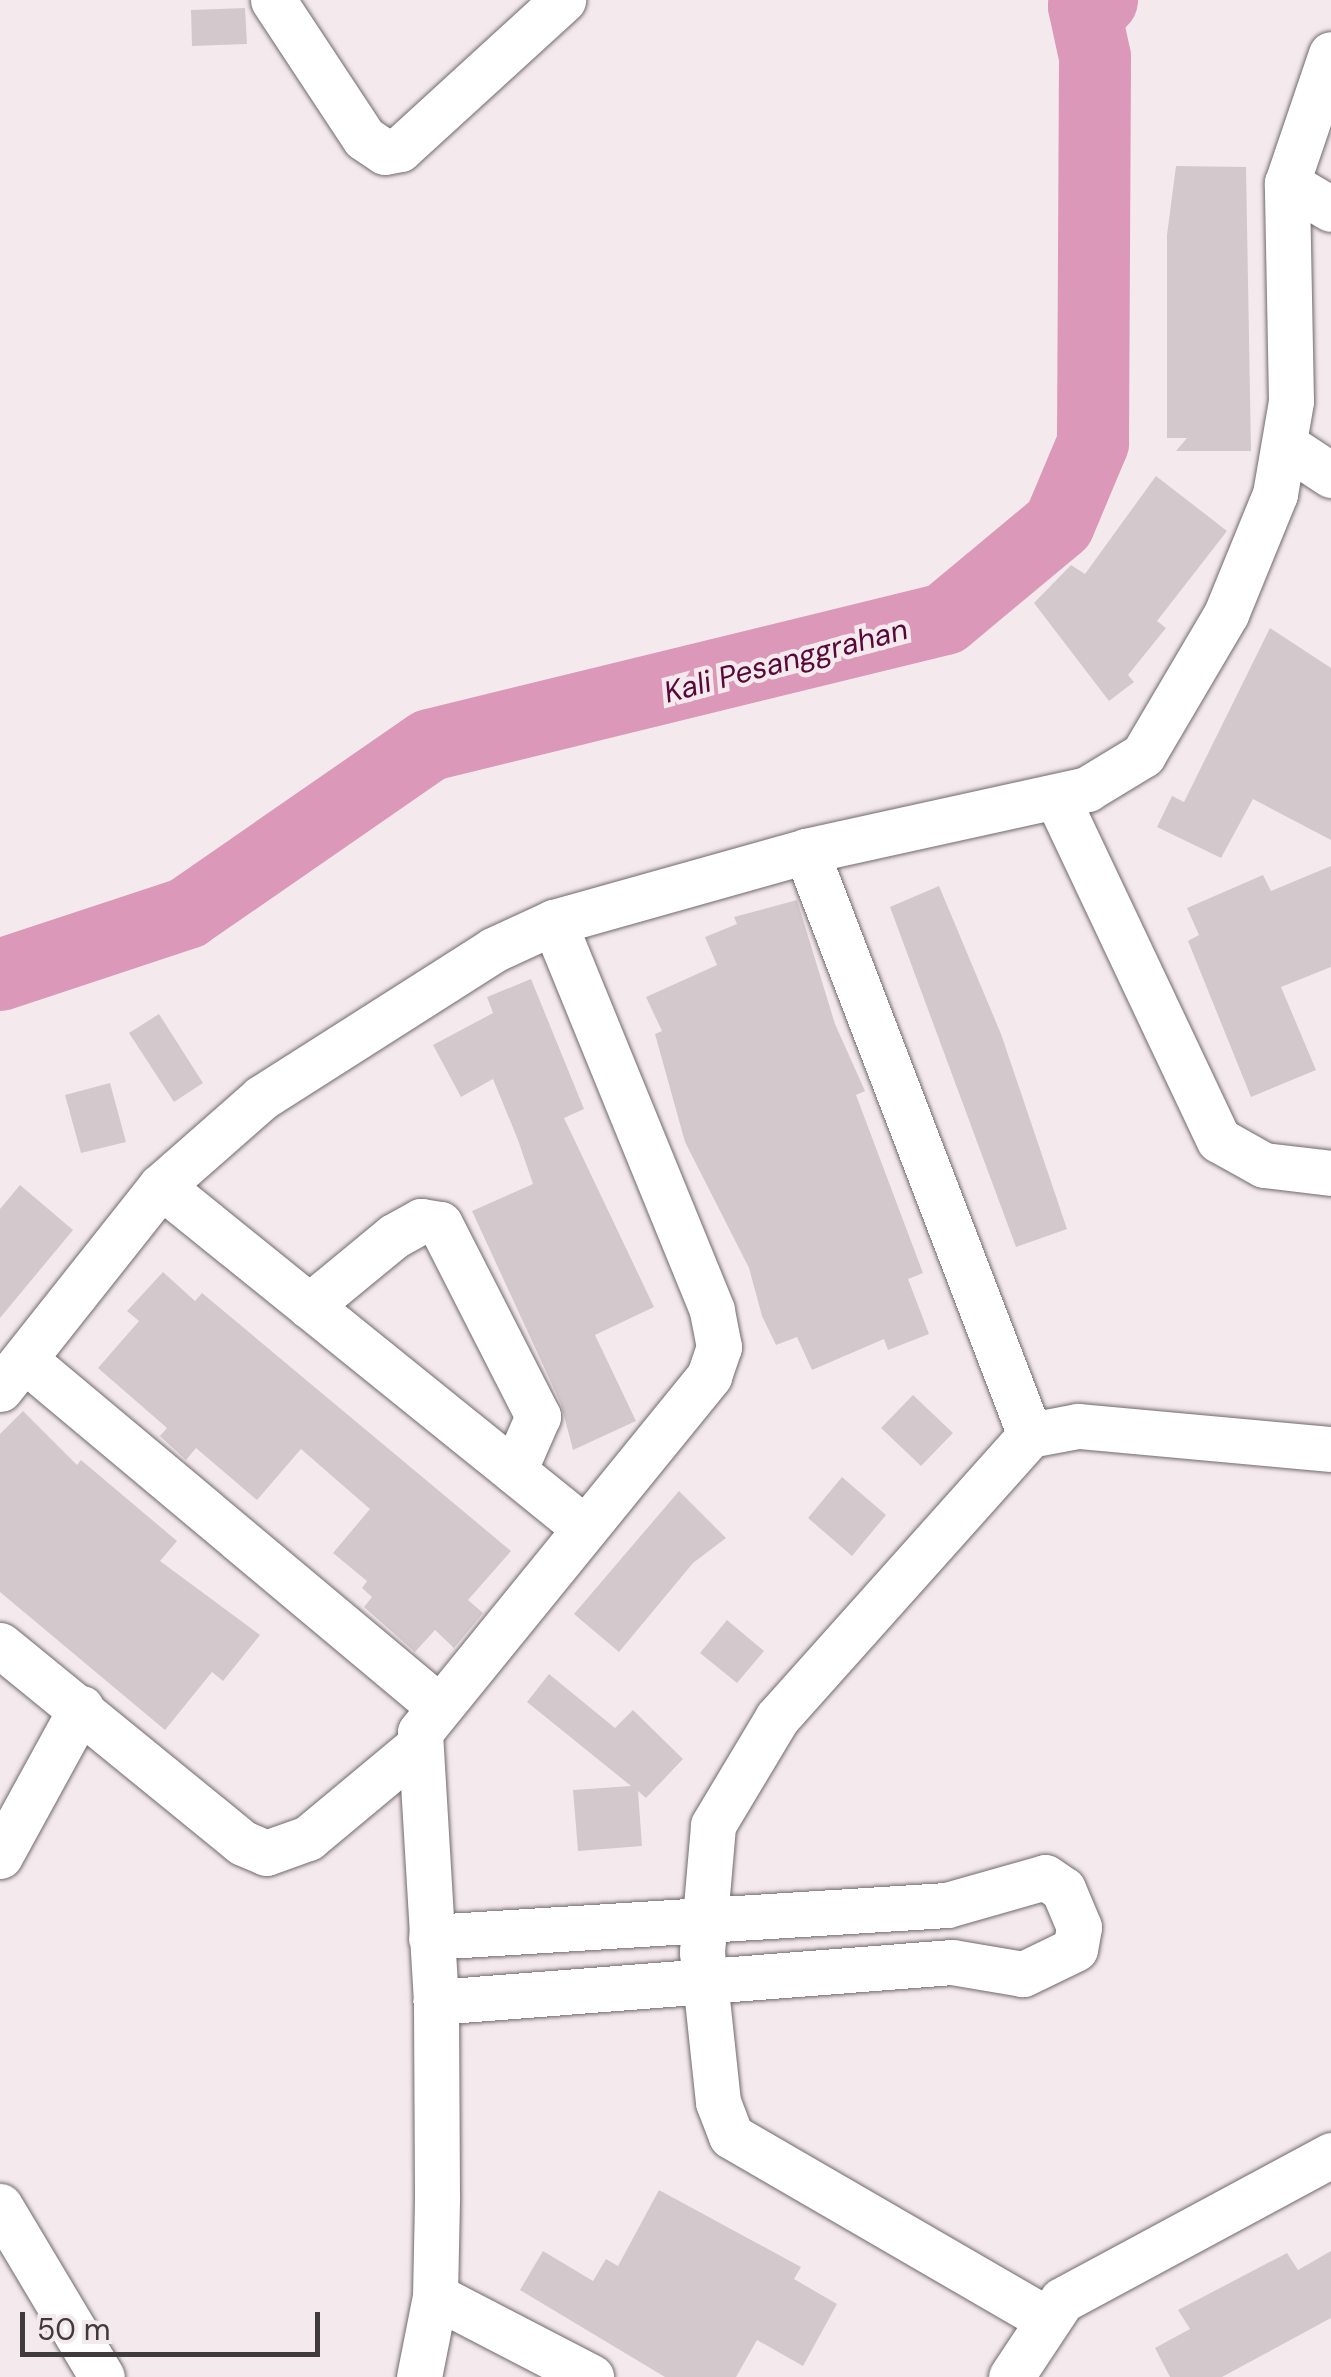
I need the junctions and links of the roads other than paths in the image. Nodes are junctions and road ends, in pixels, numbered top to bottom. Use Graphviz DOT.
graph roads {
  1 [pos="273,0"];
  2 [pos="563,0"];
  3 [pos="1331,54"];
  4 [pos="1287,183"];
  5 [pos="1331,209"];
  6 [pos="1287,446"];
  7 [pos="1331,474"];
  8 [pos="1057,798"];
  9 [pos="806,851"];
  10 [pos="554,922"];
  11 [pos="1331,1174"];
  12 [pos="160,1186"];
  13 [pos="309,1306"];
  14 [pos="12,1375"];
  15 [pos="1030,1435"];
  16 [pos="1331,1449"];
  17 [pos="514,1471"];
  18 [pos="582,1526"];
  19 [pos="0,1645"];
  20 [pos="437,1705"];
  21 [pos="81,1708"];
  22 [pos="416,1748"];
  23 [pos="0,1856"];
  24 [pos="947,1905"];
  25 [pos="702,1923"];
  26 [pos="432,1937"];
  27 [pos="952,1962"];
  28 [pos="705,1985"];
  29 [pos="436,2002"];
  30 [pos="1331,2155"];
  31 [pos="0,2206"];
  32 [pos="435,2296"];
  33 [pos="1045,2318"];
  34 [pos="102,2377"];
  35 [pos="420,2377"];
  36 [pos="591,2377"];
  37 [pos="1011,2377"];
  1 -- 2 [label="street"];
  3 -- 4 [label="street"];
  4 -- 5 [label="street"];
  4 -- 6 [label="street"];
  6 -- 7 [label="street"];
  6 -- 8 [label="street"];
  8 -- 9 [label="street"];
  8 -- 11 [label="street"];
  9 -- 10 [label="street"];
  9 -- 15 [label="street"];
  10 -- 12 [label="street"];
  10 -- 18 [label="street"];
  12 -- 13 [label="street"];
  12 -- 14 [label="street"];
  13 -- 17 [label="street"];
  13 -- 17 [label="street"];
  14 -- 20 [label="street"];
  15 -- 16 [label="street"];
  15 -- 25 [label="street"];
  17 -- 18 [label="street"];
  18 -- 20 [label="street"];
  19 -- 21 [label="street"];
  20 -- 22 [label="street"];
  21 -- 22 [label="street"];
  21 -- 23 [label="street"];
  22 -- 26 [label="street"];
  24 -- 25 [label="street"];
  24 -- 27 [label="street"];
  24 -- 27 [label="street"];
  25 -- 26 [label="street"];
  25 -- 28 [label="street"];
  26 -- 29 [label="street"];
  27 -- 28 [label="street"];
  28 -- 29 [label="street"];
  28 -- 33 [label="street"];
  29 -- 32 [label="street"];
  30 -- 33 [label="street"];
  31 -- 34 [label="street"];
  32 -- 35 [label="street"];
  32 -- 36 [label="street"];
  33 -- 37 [label="street"];
}
